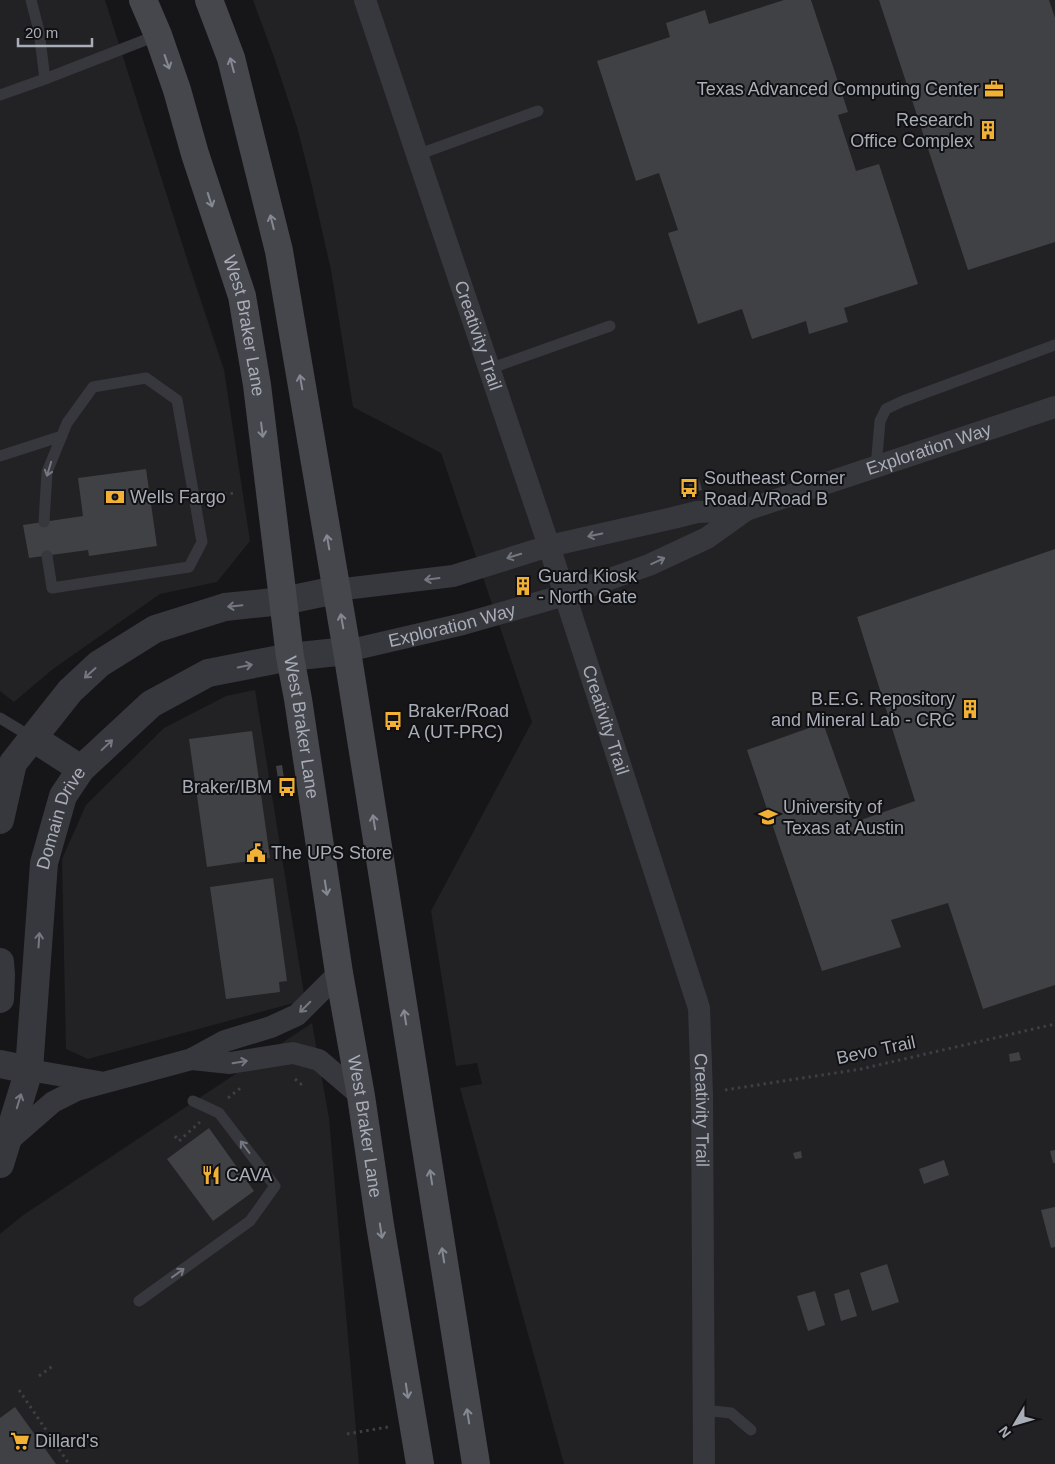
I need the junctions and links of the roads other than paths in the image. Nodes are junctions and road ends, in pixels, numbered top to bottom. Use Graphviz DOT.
graph roads {
  1 [pos="31,0"];
  2 [pos="143,0"];
  3 [pos="209,0"];
  4 [pos="365,0"];
  5 [pos="158,35"];
  6 [pos="46,79"];
  7 [pos="0,95"];
  8 [pos="538,111"];
  9 [pos="417,154"];
  10 [pos="610,326"];
  11 [pos="1055,345"];
  12 [pos="489,369"];
  13 [pos="1055,407"];
  14 [pos="62,436"];
  15 [pos="0,456"];
  16 [pos="876,467"];
  17 [pos="746,510"];
  18 [pos="44,522"];
  19 [pos="549,546"];
  20 [pos="47,556"];
  21 [pos="336,590"];
  22 [pos="565,595"];
  23 [pos="284,601"];
  24 [pos="347,651"];
  25 [pos="290,657"];
  26 [pos="0,718"];
  27 [pos="33,738"];
  28 [pos="81,768"];
  29 [pos="0,820"];
  30 [pos="0,962"];
  31 [pos="339,973"];
  32 [pos="0,999"];
  33 [pos="192,1059"];
  34 [pos="0,1064"];
  35 [pos="29,1070"];
  36 [pos="103,1082"];
  37 [pos="361,1096"];
  38 [pos="193,1101"];
  39 [pos="3,1154"];
  40 [pos="139,1301"];
  41 [pos="704,1410"];
  42 [pos="751,1430"];
  43 [pos="420,1464"];
  44 [pos="476,1464"];
  45 [pos="704,1464"];
  1 -- 6 [label="lane"];
  2 -- 5 [label="main road, West Braker Lane"];
  21 -- 3 [label="main road, one-way"];
  4 -- 9 [label="street, Creativity Trail"];
  5 -- 6 [label="lane"];
  5 -- 23 [label="main road, West Braker Lane, one-way"];
  6 -- 7 [label="lane"];
  8 -- 9 [label="lane"];
  9 -- 12 [label="street, Creativity Trail"];
  10 -- 12 [label="lane"];
  11 -- 16 [label="lane"];
  12 -- 19 [label="street, Creativity Trail"];
  13 -- 16 [label="street, Exploration Way"];
  14 -- 15 [label="lane"];
  14 -- 18 [label="lane, one-way"];
  14 -- 20 [label="lane"];
  16 -- 17 [label="street, Exploration Way"];
  17 -- 19 [label="street, Exploration Way, one-way"];
  22 -- 17 [label="street, Exploration Way, one-way"];
  19 -- 21 [label="street, Exploration Way, one-way"];
  19 -- 22 [label="street, Creativity Trail"];
  21 -- 23 [label="street"];
  24 -- 21 [label="main road, one-way"];
  22 -- 24 [label="street, Exploration Way"];
  22 -- 41 [label="street, Creativity Trail"];
  23 -- 25 [label="main road, West Braker Lane"];
  23 -- 27 [label="street, one-way"];
  24 -- 25 [label="street, Domain Drive"];
  44 -- 24 [label="main road, one-way"];
  28 -- 25 [label="street, Domain Drive, one-way"];
  25 -- 31 [label="main road, West Braker Lane, one-way"];
  26 -- 27 [label="lane"];
  27 -- 28 [label="street"];
  27 -- 29 [label="street"];
  35 -- 28 [label="street, Domain Drive, one-way"];
  30 -- 32 [label="street"];
  31 -- 33 [label="street, one-way"];
  31 -- 37 [label="main road, West Braker Lane"];
  33 -- 36 [label="street"];
  33 -- 37 [label="street, one-way"];
  34 -- 35 [label="street"];
  35 -- 36 [label="street"];
  39 -- 35 [label="street, Domain Drive, one-way"];
  36 -- 39 [label="street"];
  37 -- 43 [label="main road, West Braker Lane, one-way"];
  40 -- 38 [label="lane, one-way"];
  41 -- 42 [label="lane"];
  41 -- 45 [label="street, Creativity Trail"];
}
